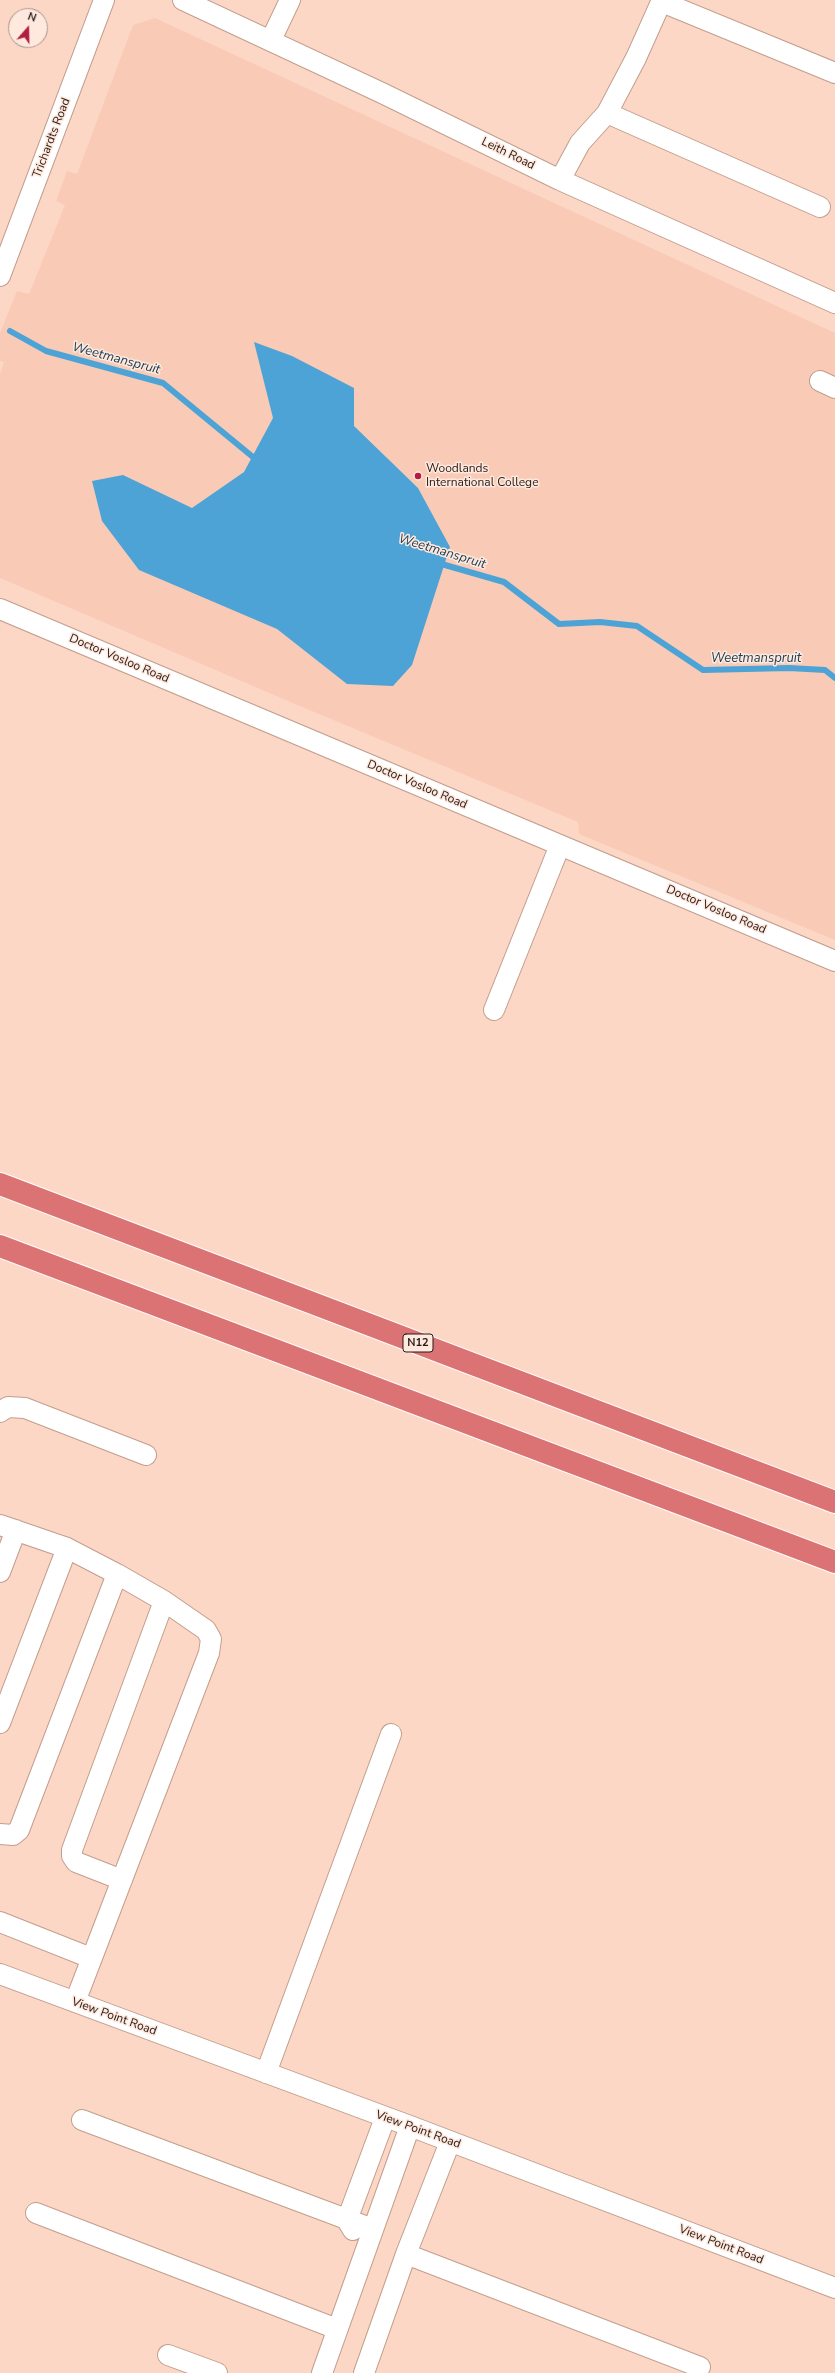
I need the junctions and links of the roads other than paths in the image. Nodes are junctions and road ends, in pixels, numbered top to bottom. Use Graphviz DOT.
graph roads {
  1 [pos="104,0"];
  2 [pos="183,0"];
  3 [pos="290,0"];
  4 [pos="662,1"];
  5 [pos="271,40"];
  6 [pos="835,73"];
  7 [pos="607,113"];
  8 [pos="560,180"];
  9 [pos="820,207"];
  10 [pos="0,276"];
  11 [pos="835,303"];
  12 [pos="0,609"];
  13 [pos="560,845"];
  14 [pos="835,960"];
  15 [pos="494,1010"];
  16 [pos="0,1184"];
  17 [pos="0,1246"];
  18 [pos="0,1412"];
  19 [pos="146,1455"];
  20 [pos="835,1502"];
  21 [pos="8,1528"];
  22 [pos="67,1548"];
  23 [pos="835,1562"];
  24 [pos="0,1572"];
  25 [pos="117,1574"];
  26 [pos="164,1601"];
  27 [pos="0,1723"];
  28 [pos="391,1734"];
  29 [pos="0,1834"];
  30 [pos="122,1880"];
  31 [pos="0,1922"];
  32 [pos="91,1958"];
  33 [pos="0,1974"];
  34 [pos="75,2002"];
  35 [pos="266,2073"];
  36 [pos="384,2118"];
  37 [pos="82,2120"];
  38 [pos="410,2126"];
  39 [pos="450,2142"];
  40 [pos="36,2213"];
  41 [pos="347,2220"];
  42 [pos="373,2230"];
  43 [pos="364,2251"];
  44 [pos="406,2254"];
  45 [pos="835,2288"];
  46 [pos="337,2329"];
  47 [pos="168,2355"];
  48 [pos="700,2367"];
  49 [pos="217,2373"];
  50 [pos="322,2373"];
  51 [pos="364,2373"];
  1 -- 10 [label="street, Trichardts Road"];
  2 -- 5 [label="street, Leith Road"];
  3 -- 5 [label="street"];
  4 -- 6 [label="street"];
  4 -- 7 [label="street"];
  5 -- 8 [label="street, Leith Road"];
  7 -- 8 [label="street"];
  7 -- 9 [label="street"];
  8 -- 11 [label="street, Leith Road"];
  12 -- 13 [label="street, Doctor Vosloo Road"];
  13 -- 14 [label="street, Doctor Vosloo Road"];
  13 -- 15 [label="street"];
  16 -- 20 [label="highway, N12"];
  17 -- 23 [label="highway"];
  18 -- 19 [label="street"];
  21 -- 22 [label="street"];
  21 -- 24 [label="street"];
  22 -- 25 [label="street"];
  22 -- 27 [label="street"];
  25 -- 26 [label="street"];
  25 -- 29 [label="street"];
  26 -- 30 [label="street"];
  26 -- 30 [label="street"];
  28 -- 35 [label="street"];
  30 -- 32 [label="street"];
  31 -- 32 [label="street"];
  32 -- 34 [label="street"];
  33 -- 34 [label="street, View Point Road"];
  34 -- 35 [label="street, View Point Road"];
  35 -- 36 [label="street, View Point Road"];
  36 -- 38 [label="street, View Point Road"];
  36 -- 41 [label="street"];
  37 -- 41 [label="street"];
  38 -- 39 [label="street, View Point Road"];
  38 -- 42 [label="street"];
  39 -- 44 [label="street"];
  39 -- 45 [label="street, View Point Road"];
  40 -- 46 [label="street"];
  41 -- 42 [label="street"];
  41 -- 43 [label="street"];
  42 -- 43 [label="street"];
  43 -- 46 [label="street"];
  44 -- 48 [label="street"];
  44 -- 51 [label="street"];
  46 -- 50 [label="street"];
  47 -- 49 [label="street"];
}
